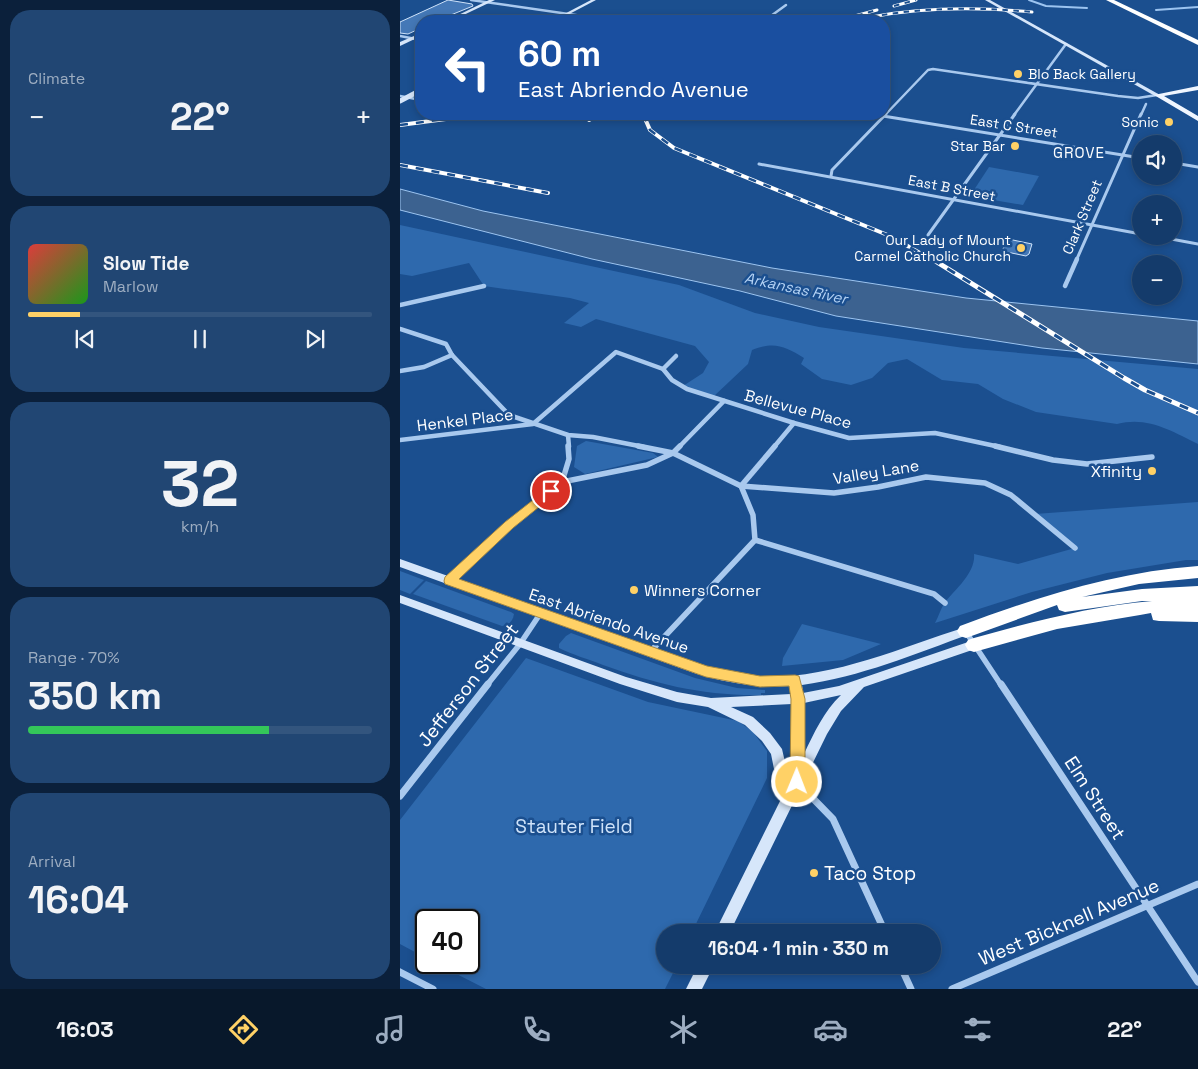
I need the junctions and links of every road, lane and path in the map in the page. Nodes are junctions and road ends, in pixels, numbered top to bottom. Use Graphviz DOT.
graph roads {
  1 [pos="471,0"];
  2 [pos="594,0"];
  3 [pos="988,0"];
  4 [pos="1109,0"];
  5 [pos="1127,0"];
  6 [pos="490,1"];
  7 [pos="786,5"];
  8 [pos="567,14"];
  9 [pos="461,15"];
  10 [pos="574,15"];
  11 [pos="772,15"];
  12 [pos="1198,34"];
  13 [pos="400,36"];
  14 [pos="415,37"];
  15 [pos="412,38"];
  16 [pos="415,39"];
  17 [pos="1198,43"];
  18 [pos="400,44"];
  19 [pos="1066,44"];
  20 [pos="1036,84"];
  21 [pos="1198,88"];
  22 [pos="415,93"];
  23 [pos="1157,95"];
  24 [pos="400,96"];
  25 [pos="415,99"];
  26 [pos="400,101"];
  27 [pos="1146,104"];
  28 [pos="890,109"];
  29 [pos="890,117"];
  30 [pos="1198,119"];
  31 [pos="879,120"];
  32 [pos="999,135"];
  33 [pos="1122,155"];
  34 [pos="1132,157"];
  35 [pos="759,164"];
  36 [pos="1182,164"];
  37 [pos="1198,167"];
  38 [pos="831,176"];
  39 [pos="954,200"];
  40 [pos="1091,224"];
  41 [pos="1132,232"];
  42 [pos="928,235"];
  43 [pos="1182,241"];
  44 [pos="1198,244"];
  45 [pos="484,286"];
  46 [pos="1065,286"];
  47 [pos="400,305"];
  48 [pos="400,329"];
  49 [pos="452,356"];
  50 [pos="676,356"];
  51 [pos="663,369"];
  52 [pos="400,371"];
  53 [pos="724,401"];
  54 [pos="794,423"];
  55 [pos="533,424"];
  56 [pos="568,435"];
  57 [pos="400,440"];
  58 [pos="674,453"];
  59 [pos="1152,457"];
  60 [pos="562,482"];
  61 [pos="741,486"];
  62 [pos="755,540"];
  63 [pos="1075,548"];
  64 [pos="400,563"];
  65 [pos="1198,572"];
  66 [pos="450,581"];
  67 [pos="1198,592"];
  68 [pos="400,599"];
  69 [pos="945,602"];
  70 [pos="1198,604"];
  71 [pos="540,614"];
  72 [pos="1198,616"];
  73 [pos="1065,620"];
  74 [pos="990,622"];
  75 [pos="970,638"];
  76 [pos="520,644"];
  77 [pos="650,652"];
  78 [pos="795,680"];
  79 [pos="861,685"];
  80 [pos="798,699"];
  81 [pos="711,703"];
  82 [pos="797,782"];
  83 [pos="400,796"];
  84 [pos="1198,884"];
  85 [pos="1147,906"];
  86 [pos="726,924"];
  87 [pos="881,924"];
  88 [pos="400,972"];
  89 [pos="702,974"];
  90 [pos="904,974"];
  91 [pos="1198,982"];
  92 [pos="433,989"];
  93 [pos="694,989"];
  94 [pos="911,989"];
  95 [pos="952,989"];
  1 -- 6 [label="street"];
  2 -- 8 [label="main road"];
  3 -- 19 [label="main road"];
  4 -- 17 [label="highway"];
  5 -- 12 [label="highway"];
  6 -- 8 [label="street"];
  6 -- 9 [label="main road"];
  7 -- 11 [label="street"];
  8 -- 10 [label="street"];
  13 -- 15 [label="street"];
  14 -- 15 [label="main road"];
  15 -- 16 [label="street"];
  15 -- 18 [label="main road"];
  19 -- 20 [label="street"];
  19 -- 23 [label="main road"];
  20 -- 23 [label="street"];
  20 -- 28 [label="street"];
  20 -- 32 [label="street"];
  21 -- 23 [label="main road"];
  22 -- 26 [label="main road, bridge"];
  23 -- 30 [label="main road"];
  24 -- 25 [label="street"];
  27 -- 33 [label="street, Clark Street"];
  29 -- 32 [label="street, East C Street"];
  31 -- 38 [label="street"];
  32 -- 33 [label="street, East C Street"];
  32 -- 39 [label="street"];
  33 -- 34 [label="street, East C Street"];
  33 -- 40 [label="street, Clark Street"];
  35 -- 38 [label="street, East B Street"];
  36 -- 37 [label="street"];
  38 -- 39 [label="street, East B Street"];
  39 -- 40 [label="street, East B Street"];
  39 -- 42 [label="street"];
  40 -- 41 [label="street, East B Street"];
  40 -- 46 [label="street, Clark Street"];
  43 -- 44 [label="street"];
  45 -- 47 [label="street"];
  48 -- 49 [label="street"];
  49 -- 52 [label="street"];
  49 -- 55 [label="street"];
  50 -- 51 [label="street"];
  51 -- 53 [label="street, Bellevue Place"];
  51 -- 55 [label="street, Bellevue Place"];
  53 -- 54 [label="street, Bellevue Place"];
  53 -- 58 [label="street"];
  54 -- 59 [label="street, Bellevue Place"];
  54 -- 61 [label="street"];
  55 -- 56 [label="street"];
  55 -- 57 [label="street, Henkel Place"];
  56 -- 58 [label="street"];
  56 -- 60 [label="street"];
  58 -- 60 [label="street"];
  58 -- 61 [label="street"];
  60 -- 66 [label="street"];
  61 -- 62 [label="street"];
  61 -- 63 [label="street, Valley Lane"];
  62 -- 69 [label="street"];
  62 -- 77 [label="street"];
  64 -- 66 [label="main road, East Abriendo Avenue"];
  65 -- 74 [label="highway"];
  66 -- 71 [label="main road, East Abriendo Avenue"];
  67 -- 74 [label="highway"];
  68 -- 76 [label="main road"];
  70 -- 73 [label="highway"];
  71 -- 76 [label="street, Jefferson Street"];
  71 -- 77 [label="main road, East Abriendo Avenue"];
  72 -- 73 [label="highway"];
  73 -- 75 [label="highway"];
  74 -- 75 [label="highway"];
  75 -- 78 [label="main road, East Abriendo Avenue"];
  75 -- 79 [label="main road"];
  75 -- 85 [label="street, Elm Street"];
  76 -- 81 [label="main road"];
  76 -- 83 [label="street, Jefferson Street"];
  77 -- 78 [label="main road, East Abriendo Avenue"];
  78 -- 80 [label="main road"];
  79 -- 80 [label="main road"];
  79 -- 82 [label="main road"];
  80 -- 81 [label="main road"];
  80 -- 82 [label="main road"];
  81 -- 82 [label="main road"];
  82 -- 86 [label="main road"];
  82 -- 87 [label="street"];
  84 -- 85 [label="street, West Bicknell Avenue"];
  85 -- 91 [label="street, Elm Street"];
  85 -- 95 [label="street, West Bicknell Avenue"];
  88 -- 92 [label="street"];
  89 -- 93 [label="main road"];
  90 -- 94 [label="street"];
}
